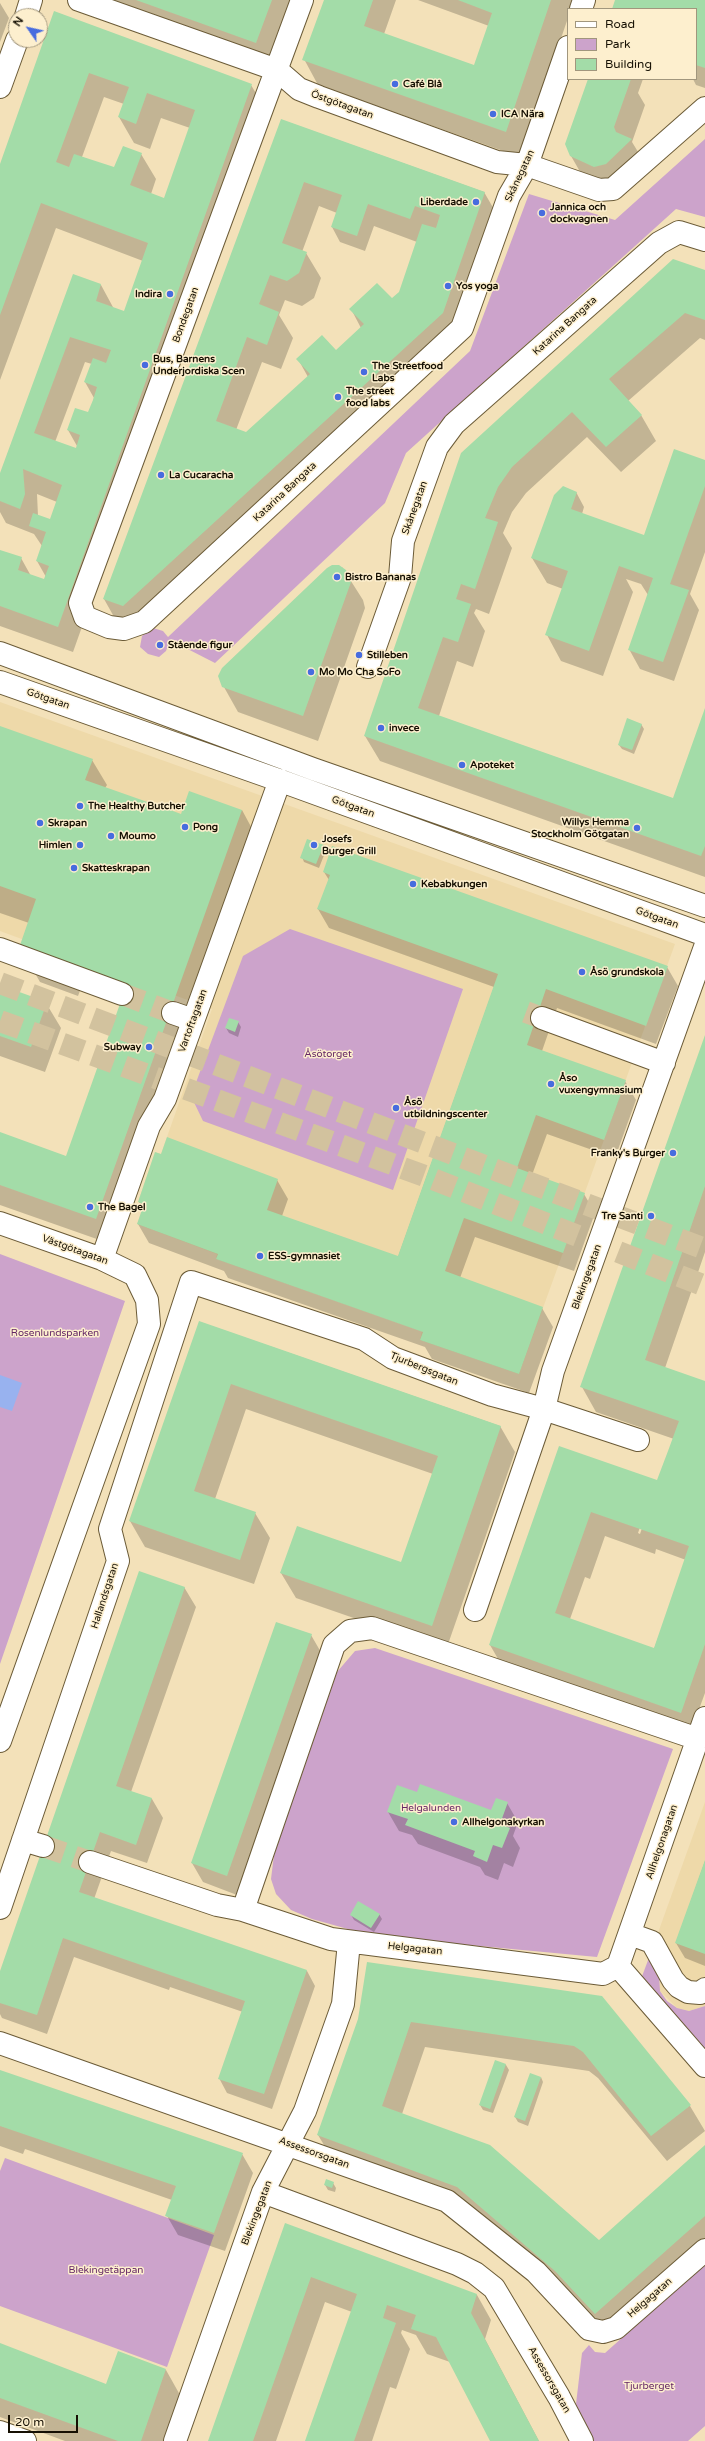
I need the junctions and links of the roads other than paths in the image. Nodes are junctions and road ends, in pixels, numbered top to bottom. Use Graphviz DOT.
graph roads {
  1 [pos="79,0"];
  2 [pos="302,0"];
  3 [pos="14,48"];
  4 [pos="567,50"];
  5 [pos="277,70"];
  6 [pos="0,87"];
  7 [pos="705,108"];
  8 [pos="527,165"];
  9 [pos="705,240"];
  10 [pos="462,328"];
  11 [pos="454,424"];
  12 [pos="97,623"];
  13 [pos="0,653"];
  14 [pos="368,667"];
  15 [pos="0,682"];
  16 [pos="280,780"];
  17 [pos="705,906"];
  18 [pos="705,935"];
  19 [pos="705,947"];
  20 [pos="0,949"];
  21 [pos="122,994"];
  22 [pos="542,1018"];
  23 [pos="664,1063"];
  24 [pos="0,1223"];
  25 [pos="102,1260"];
  26 [pos="191,1282"];
  27 [pos="544,1409"];
  28 [pos="638,1440"];
  29 [pos="475,1610"];
  30 [pos="705,1718"];
  31 [pos="698,1739"];
  32 [pos="0,1741"];
  33 [pos="90,1862"];
  34 [pos="0,1908"];
  35 [pos="242,1910"];
  36 [pos="630,1934"];
  37 [pos="349,1942"];
  38 [pos="618,1966"];
  39 [pos="705,1989"];
  40 [pos="0,2043"];
  41 [pos="705,2066"];
  42 [pos="288,2143"];
  43 [pos="263,2192"];
  44 [pos="705,2250"];
  45 [pos="589,2329"];
  46 [pos="0,2432"];
  47 [pos="25,2441"];
  48 [pos="175,2441"];
  49 [pos="582,2441"];
  1 -- 5 [label="street, Östgötagatan"];
  2 -- 5 [label="street, Bondegatan"];
  3 -- 6 [label="street"];
  4 -- 8 [label="street, Skånegatan"];
  5 -- 8 [label="street, Östgötagatan"];
  5 -- 12 [label="street, Bondegatan"];
  7 -- 8 [label="street, Östgötagatan"];
  8 -- 10 [label="street, Skånegatan"];
  9 -- 11 [label="street, Katarina Bangata"];
  10 -- 12 [label="street, Katarina Bangata"];
  11 -- 14 [label="street, Skånegatan"];
  13 -- 17 [label="street"];
  15 -- 16 [label="street, Götgatan"];
  16 -- 18 [label="street, Götgatan"];
  16 -- 25 [label="street, Vartoftagatan"];
  19 -- 23 [label="street, Blekingegatan"];
  20 -- 21 [label="street"];
  22 -- 23 [label="street"];
  23 -- 27 [label="street, Blekingegatan"];
  24 -- 25 [label="street, Västgötagatan"];
  25 -- 32 [label="street, Västgötagatan"];
  26 -- 27 [label="street, Tjurbergsgatan"];
  26 -- 34 [label="street, Hallandsgatan"];
  27 -- 28 [label="street, Tjurbergsgatan"];
  27 -- 29 [label="street, Blekingegatan"];
  30 -- 31 [label="street, Allhelgonagatan"];
  31 -- 35 [label="street"];
  31 -- 36 [label="street, Allhelgonagatan"];
  33 -- 35 [label="street, Helgagatan"];
  35 -- 37 [label="street, Helgagatan"];
  36 -- 38 [label="street, Allhelgonagatan"];
  36 -- 39 [label="street"];
  37 -- 38 [label="street, Helgagatan"];
  37 -- 42 [label="street, Blekingegatan"];
  38 -- 41 [label="street"];
  40 -- 42 [label="street, Assessorsgatan"];
  42 -- 43 [label="street, Blekingegatan"];
  42 -- 45 [label="street, Assessorsgatan"];
  43 -- 48 [label="street, Blekingegatan"];
  43 -- 49 [label="street, Assessorsgatan"];
  44 -- 45 [label="street, Helgagatan"];
  46 -- 47 [label="street"];
}
